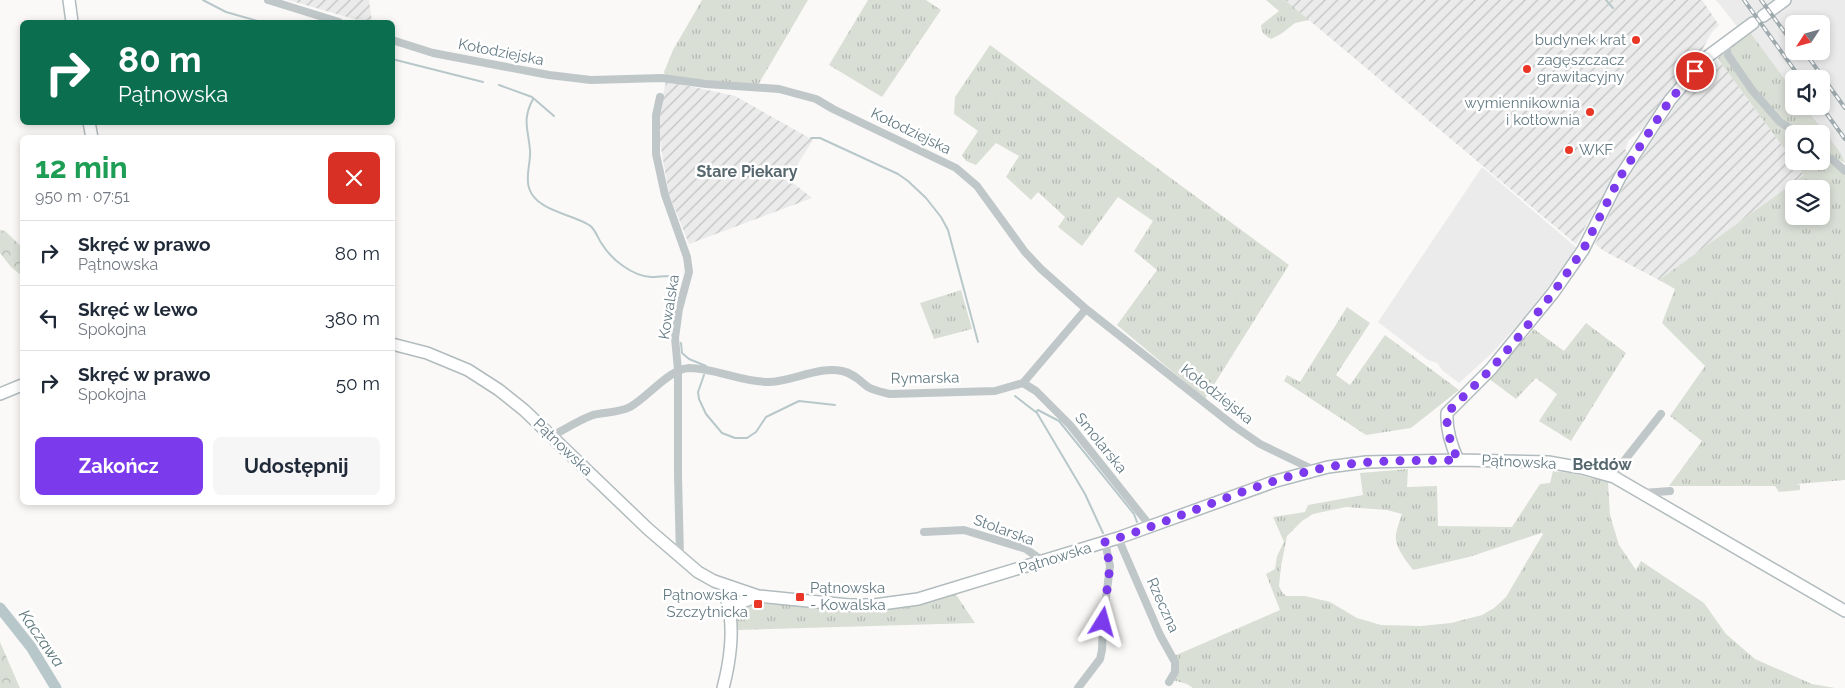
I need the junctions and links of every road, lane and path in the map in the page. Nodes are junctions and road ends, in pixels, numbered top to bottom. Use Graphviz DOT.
graph roads {
  1 [pos="69,0"];
  2 [pos="268,0"];
  3 [pos="1785,0"];
  4 [pos="1763,16"];
  5 [pos="72,20"];
  6 [pos="333,20"];
  7 [pos="1753,23"];
  8 [pos="395,41"];
  9 [pos="1725,44"];
  10 [pos="660,97"];
  11 [pos="1785,125"];
  12 [pos="1830,158"];
  13 [pos="1845,171"];
  14 [pos="1086,309"];
  15 [pos="395,345"];
  16 [pos="678,370"];
  17 [pos="1023,383"];
  18 [pos="20,386"];
  19 [pos="0,394"];
  20 [pos="1661,414"];
  21 [pos="552,436"];
  22 [pos="1458,460"];
  23 [pos="1314,470"];
  24 [pos="1614,477"];
  25 [pos="1670,491"];
  26 [pos="1641,493"];
  27 [pos="1151,527"];
  28 [pos="924,532"];
  29 [pos="1118,538"];
  30 [pos="1105,542"];
  31 [pos="680,557"];
  32 [pos="1043,561"];
  33 [pos="714,581"];
  34 [pos="737,589"];
  35 [pos="758,596"];
  36 [pos="726,600"];
  37 [pos="739,603"];
  38 [pos="1845,611"];
  39 [pos="731,616"];
  40 [pos="1169,682"];
  41 [pos="723,688"];
  42 [pos="1078,688"];
  1 -- 5 [label="street"];
  2 -- 6 [label="street"];
  3 -- 4 [label="street"];
  7 -- 9 [label="street"];
  8 -- 14 [label="street, Kołodziejska"];
  9 -- 11 [label="street"];
  9 -- 22 [label="street"];
  10 -- 16 [label="street, Kowalska"];
  12 -- 13 [label="street"];
  14 -- 17 [label="street"];
  14 -- 23 [label="street, Kołodziejska"];
  15 -- 21 [label="street, Pątnowska"];
  16 -- 17 [label="street, Rymarska"];
  16 -- 21 [label="street"];
  16 -- 31 [label="street, Kowalska"];
  17 -- 27 [label="street, Smolarska"];
  18 -- 19 [label="street"];
  20 -- 24 [label="street"];
  21 -- 31 [label="street, Pątnowska"];
  22 -- 23 [label="street, Pątnowska"];
  22 -- 24 [label="street, Pątnowska"];
  23 -- 27 [label="street, Pątnowska"];
  24 -- 26 [label="street, Pątnowska"];
  25 -- 26 [label="street"];
  26 -- 38 [label="street, Pątnowska"];
  27 -- 29 [label="street, Pątnowska"];
  28 -- 32 [label="street, Stolarska"];
  29 -- 30 [label="street, Pątnowska"];
  29 -- 40 [label="street, Rzeczna"];
  30 -- 32 [label="street, Pątnowska"];
  30 -- 42 [label="street"];
  31 -- 33 [label="street, Pątnowska"];
  32 -- 35 [label="street, Pątnowska"];
  33 -- 34 [label="street, Pątnowska"];
  33 -- 36 [label="street, Pątnowska"];
  34 -- 35 [label="street, Pątnowska"];
  34 -- 36 [label="street"];
  34 -- 37 [label="street"];
  35 -- 37 [label="street, Pątnowska"];
  36 -- 37 [label="street"];
  36 -- 39 [label="street"];
  37 -- 39 [label="street"];
  39 -- 41 [label="street"];
}
